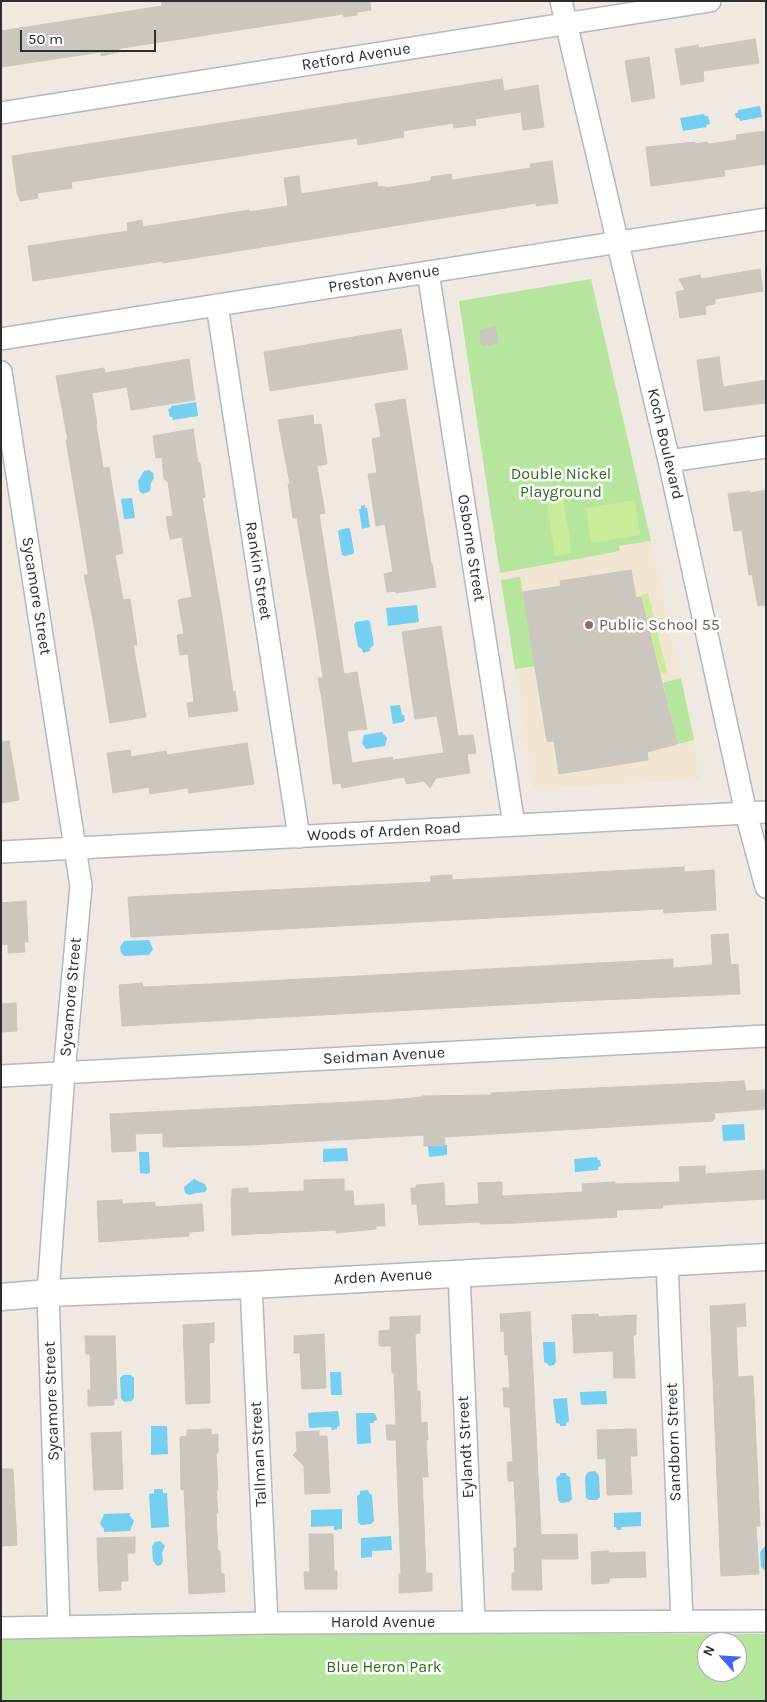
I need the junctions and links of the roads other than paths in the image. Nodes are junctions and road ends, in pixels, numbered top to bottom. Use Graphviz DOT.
graph roads {
  1 [pos="561,1"];
  2 [pos="710,1"];
  3 [pos="567,24"];
  4 [pos="1,113"];
  5 [pos="766,219"];
  6 [pos="617,242"];
  7 [pos="428,272"];
  8 [pos="217,305"];
  9 [pos="1,339"];
  10 [pos="1,372"];
  11 [pos="766,447"];
  12 [pos="669,461"];
  13 [pos="756,812"];
  14 [pos="514,825"];
  15 [pos="299,838"];
  16 [pos="76,848"];
  17 [pos="1,852"];
  18 [pos="766,887"];
  19 [pos="766,1036"];
  20 [pos="64,1073"];
  21 [pos="1,1076"];
  22 [pos="766,1257"];
  23 [pos="667,1262"];
  24 [pos="459,1274"];
  25 [pos="251,1284"];
  26 [pos="48,1293"];
  27 [pos="1,1297"];
  28 [pos="682,1621"];
  29 [pos="766,1621"];
  30 [pos="267,1622"];
  31 [pos="474,1622"];
  32 [pos="1,1628"];
  33 [pos="59,1628"];
  1 -- 3 [label="street, Koch Boulevard"];
  2 -- 3 [label="street, Retford Avenue"];
  3 -- 4 [label="street, Retford Avenue"];
  3 -- 6 [label="street, Koch Boulevard"];
  5 -- 6 [label="street, Preston Avenue"];
  6 -- 7 [label="street, Preston Avenue"];
  6 -- 12 [label="street, Koch Boulevard"];
  7 -- 8 [label="street, Preston Avenue"];
  7 -- 14 [label="street, Osborne Street"];
  8 -- 9 [label="street, Preston Avenue"];
  8 -- 15 [label="street, Rankin Street"];
  10 -- 16 [label="street, Sycamore Street"];
  11 -- 12 [label="street"];
  12 -- 13 [label="street, Koch Boulevard"];
  13 -- 14 [label="street, Woods of Arden Road"];
  13 -- 18 [label="street, Koch Boulevard"];
  14 -- 15 [label="street, Woods of Arden Road"];
  15 -- 16 [label="street, Woods of Arden Road"];
  16 -- 17 [label="street, Woods of Arden Road"];
  16 -- 20 [label="street, Sycamore Street"];
  19 -- 20 [label="street, Seidman Avenue"];
  20 -- 21 [label="street, Seidman Avenue"];
  20 -- 26 [label="street, Sycamore Street"];
  22 -- 23 [label="street, Arden Avenue"];
  23 -- 24 [label="street, Arden Avenue"];
  23 -- 28 [label="street, Sandborn Street"];
  24 -- 25 [label="street, Arden Avenue"];
  24 -- 31 [label="street, Eylandt Street"];
  25 -- 26 [label="street, Arden Avenue"];
  25 -- 30 [label="street, Tallman Street"];
  26 -- 27 [label="street, Arden Avenue"];
  26 -- 33 [label="street, Sycamore Street"];
  28 -- 29 [label="street, Harold Avenue"];
  28 -- 31 [label="street, Harold Avenue"];
  30 -- 31 [label="street, Harold Avenue"];
  30 -- 33 [label="street, Harold Avenue"];
  32 -- 33 [label="street, Harold Avenue"];
}
